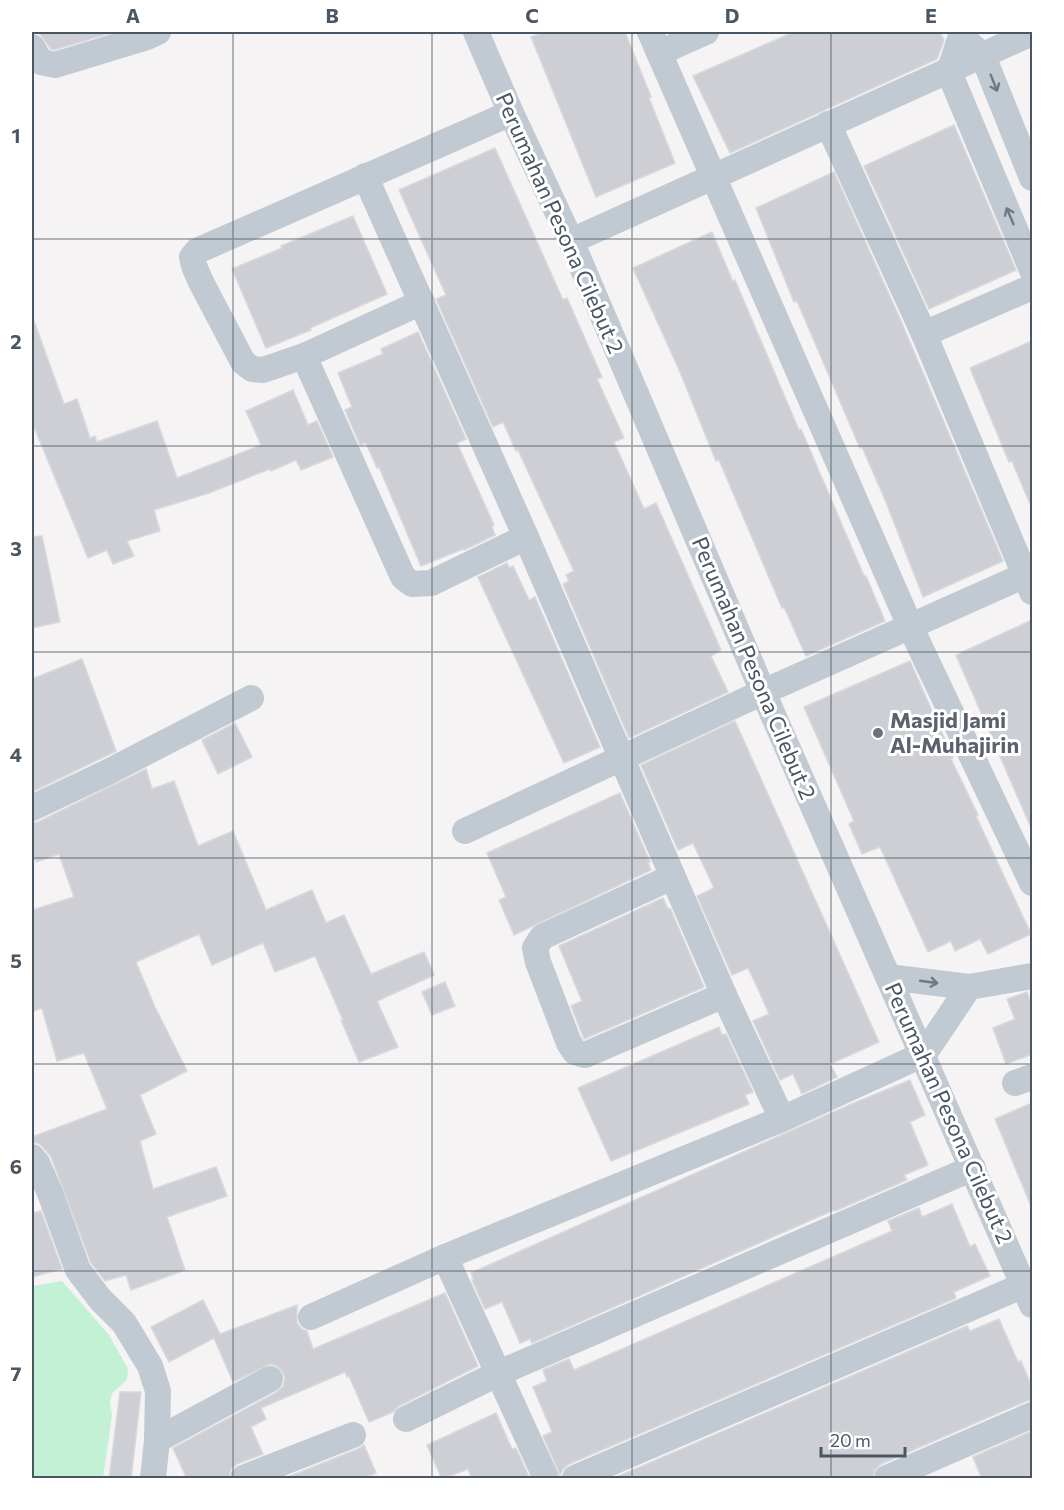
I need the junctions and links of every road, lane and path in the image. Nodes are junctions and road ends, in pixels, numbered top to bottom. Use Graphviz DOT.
graph roads {
  1 [pos="158,32"];
  2 [pos="476,32"];
  3 [pos="706,32"];
  4 [pos="1032,33"];
  5 [pos="960,34"];
  6 [pos="654,42"];
  7 [pos="32,47"];
  8 [pos="983,56"];
  9 [pos="950,72"];
  10 [pos="511,113"];
  11 [pos="828,124"];
  12 [pos="365,176"];
  13 [pos="713,176"];
  14 [pos="1032,178"];
  15 [pos="571,242"];
  16 [pos="1032,270"];
  17 [pos="1032,288"];
  18 [pos="422,302"];
  19 [pos="924,334"];
  20 [pos="304,356"];
  21 [pos="526,537"];
  22 [pos="1030,580"];
  23 [pos="910,626"];
  24 [pos="764,692"];
  25 [pos="251,698"];
  26 [pos="622,756"];
  27 [pos="32,808"];
  28 [pos="465,831"];
  29 [pos="672,877"];
  30 [pos="1032,883"];
  31 [pos="888,976"];
  32 [pos="1032,976"];
  33 [pos="969,987"];
  34 [pos="724,995"];
  35 [pos="924,1054"];
  36 [pos="782,1119"];
  37 [pos="32,1157"];
  38 [pos="973,1168"];
  39 [pos="445,1257"];
  40 [pos="1028,1295"];
  41 [pos="311,1317"];
  42 [pos="499,1373"];
  43 [pos="270,1379"];
  44 [pos="1032,1415"];
  45 [pos="406,1419"];
  46 [pos="353,1435"];
  47 [pos="158,1440"];
  48 [pos="153,1479"];
  49 [pos="243,1479"];
  50 [pos="546,1479"];
  51 [pos="575,1479"];
  52 [pos="887,1479"];
  1 -- 7 [label="street"];
  2 -- 10 [label="street, Perumahan Pesona Cilebut 2"];
  3 -- 6 [label="street"];
  4 -- 8 [label="street"];
  5 -- 8 [label="street"];
  5 -- 9 [label="street"];
  6 -- 13 [label="street"];
  8 -- 9 [label="street"];
  8 -- 14 [label="street, one-way"];
  9 -- 11 [label="street"];
  16 -- 9 [label="street, one-way"];
  10 -- 12 [label="street"];
  10 -- 15 [label="street, Perumahan Pesona Cilebut 2"];
  11 -- 13 [label="street"];
  11 -- 19 [label="street"];
  12 -- 18 [label="street"];
  12 -- 20 [label="street"];
  13 -- 15 [label="street"];
  13 -- 23 [label="street"];
  15 -- 24 [label="street, Perumahan Pesona Cilebut 2"];
  17 -- 19 [label="street"];
  18 -- 20 [label="street"];
  18 -- 21 [label="street"];
  19 -- 22 [label="street"];
  20 -- 21 [label="street"];
  21 -- 26 [label="street"];
  22 -- 23 [label="street"];
  23 -- 24 [label="street"];
  23 -- 30 [label="street"];
  24 -- 26 [label="street"];
  24 -- 31 [label="street, Perumahan Pesona Cilebut 2"];
  25 -- 27 [label="street"];
  26 -- 28 [label="street"];
  26 -- 29 [label="street"];
  29 -- 34 [label="street"];
  29 -- 34 [label="street"];
  31 -- 33 [label="street, one-way"];
  31 -- 35 [label="street, Perumahan Pesona Cilebut 2"];
  32 -- 33 [label="street"];
  33 -- 35 [label="street"];
  34 -- 36 [label="street"];
  35 -- 36 [label="street"];
  35 -- 38 [label="street, Perumahan Pesona Cilebut 2"];
  36 -- 39 [label="street"];
  37 -- 47 [label="street"];
  38 -- 40 [label="street, Perumahan Pesona Cilebut 2"];
  38 -- 42 [label="street"];
  39 -- 41 [label="street"];
  39 -- 42 [label="street"];
  40 -- 51 [label="street"];
  42 -- 45 [label="street"];
  42 -- 50 [label="street"];
  43 -- 47 [label="street"];
  44 -- 52 [label="street"];
  46 -- 49 [label="street"];
  47 -- 48 [label="street"];
}
